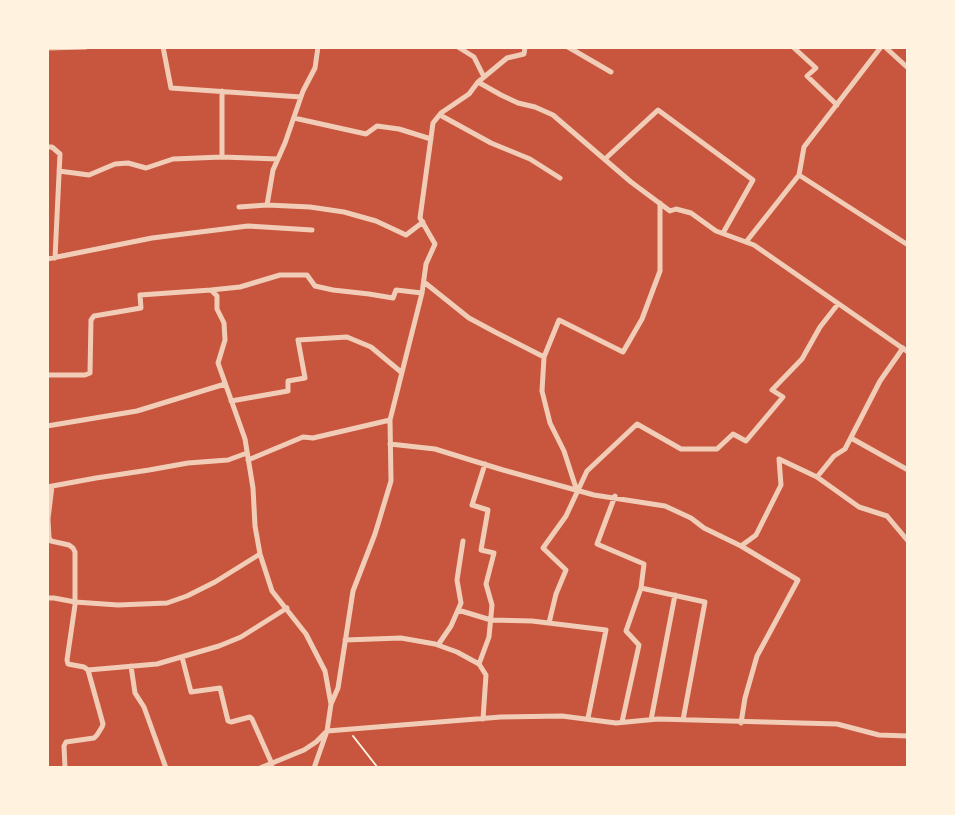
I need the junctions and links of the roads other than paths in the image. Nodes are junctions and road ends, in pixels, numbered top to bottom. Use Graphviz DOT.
graph roads {
  1 [pos="85,47"];
  2 [pos="163,47"];
  3 [pos="318,47"];
  4 [pos="458,47"];
  5 [pos="526,47"];
  6 [pos="568,47"];
  7 [pos="793,47"];
  8 [pos="883,47"];
  9 [pos="47,48"];
  10 [pos="908,68"];
  11 [pos="611,72"];
  12 [pos="484,77"];
  13 [pos="478,82"];
  14 [pos="222,91"];
  15 [pos="301,97"];
  16 [pos="837,105"];
  17 [pos="440,114"];
  18 [pos="294,118"];
  19 [pos="431,139"];
  20 [pos="47,147"];
  21 [pos="222,158"];
  22 [pos="278,159"];
  23 [pos="606,159"];
  24 [pos="59,171"];
  25 [pos="799,175"];
  26 [pos="560,178"];
  27 [pos="660,203"];
  28 [pos="267,205"];
  29 [pos="239,207"];
  30 [pos="422,222"];
  31 [pos="313,230"];
  32 [pos="723,233"];
  33 [pos="746,242"];
  34 [pos="908,245"];
  35 [pos="55,258"];
  36 [pos="47,259"];
  37 [pos="424,282"];
  38 [pos="211,290"];
  39 [pos="422,293"];
  40 [pos="838,304"];
  41 [pos="905,350"];
  42 [pos="544,357"];
  43 [pos="401,372"];
  44 [pos="47,375"];
  45 [pos="225,384"];
  46 [pos="231,401"];
  47 [pos="390,420"];
  48 [pos="47,426"];
  49 [pos="851,438"];
  50 [pos="390,444"];
  51 [pos="248,456"];
  52 [pos="485,464"];
  53 [pos="908,470"];
  54 [pos="817,477"];
  55 [pos="50,487"];
  56 [pos="577,491"];
  57 [pos="615,497"];
  58 [pos="463,541"];
  59 [pos="908,541"];
  60 [pos="741,546"];
  61 [pos="260,554"];
  62 [pos="640,588"];
  63 [pos="675,595"];
  64 [pos="47,598"];
  65 [pos="75,602"];
  66 [pos="287,608"];
  67 [pos="458,610"];
  68 [pos="491,620"];
  69 [pos="549,623"];
  70 [pos="345,639"];
  71 [pos="438,645"];
  72 [pos="181,657"];
  73 [pos="479,664"];
  74 [pos="131,666"];
  75 [pos="88,670"];
  76 [pos="331,704"];
  77 [pos="588,718"];
  78 [pos="483,719"];
  79 [pos="651,720"];
  80 [pos="682,720"];
  81 [pos="622,722"];
  82 [pos="741,723"];
  83 [pos="327,731"];
  84 [pos="908,736"];
  85 [pos="272,764"];
  86 [pos="65,768"];
  87 [pos="166,768"];
  88 [pos="260,768"];
  89 [pos="314,768"];
  1 -- 9 [label="street"];
  2 -- 14 [label="street"];
  3 -- 15 [label="street"];
  4 -- 12 [label="street"];
  5 -- 12 [label="street"];
  6 -- 11 [label="street"];
  7 -- 16 [label="street"];
  8 -- 10 [label="street"];
  8 -- 16 [label="street"];
  12 -- 13 [label="street"];
  13 -- 17 [label="street"];
  13 -- 23 [label="street"];
  14 -- 15 [label="street"];
  14 -- 21 [label="street"];
  15 -- 18 [label="street"];
  16 -- 25 [label="street"];
  17 -- 19 [label="street"];
  17 -- 26 [label="street"];
  18 -- 19 [label="street"];
  18 -- 22 [label="street"];
  19 -- 30 [label="street"];
  20 -- 24 [label="street"];
  21 -- 22 [label="street"];
  21 -- 24 [label="street"];
  22 -- 28 [label="street"];
  23 -- 27 [label="street"];
  23 -- 32 [label="street"];
  24 -- 35 [label="street"];
  25 -- 33 [label="street"];
  25 -- 34 [label="street"];
  27 -- 32 [label="street"];
  27 -- 42 [label="street"];
  28 -- 29 [label="street"];
  28 -- 30 [label="street"];
  30 -- 37 [label="street"];
  31 -- 35 [label="street"];
  32 -- 33 [label="street"];
  33 -- 40 [label="street"];
  35 -- 36 [label="street"];
  37 -- 39 [label="street"];
  37 -- 42 [label="street"];
  38 -- 39 [label="street"];
  38 -- 44 [label="street"];
  38 -- 45 [label="street"];
  39 -- 43 [label="street"];
  40 -- 41 [label="street"];
  40 -- 56 [label="street"];
  41 -- 49 [label="street"];
  42 -- 56 [label="street"];
  43 -- 46 [label="street"];
  43 -- 47 [label="street"];
  45 -- 46 [label="street"];
  45 -- 48 [label="street"];
  46 -- 51 [label="street"];
  47 -- 50 [label="street"];
  47 -- 51 [label="street"];
  49 -- 53 [label="street"];
  49 -- 54 [label="street"];
  50 -- 52 [label="street"];
  50 -- 70 [label="street"];
  51 -- 55 [label="street"];
  51 -- 61 [label="street"];
  52 -- 56 [label="street"];
  52 -- 68 [label="street"];
  54 -- 59 [label="street"];
  54 -- 60 [label="street"];
  55 -- 65 [label="street"];
  56 -- 57 [label="street"];
  56 -- 69 [label="street"];
  57 -- 60 [label="street"];
  57 -- 62 [label="street"];
  58 -- 67 [label="street"];
  60 -- 82 [label="street"];
  61 -- 65 [label="street"];
  61 -- 66 [label="street"];
  62 -- 63 [label="street"];
  62 -- 81 [label="street"];
  63 -- 79 [label="street"];
  63 -- 80 [label="street"];
  64 -- 65 [label="street"];
  65 -- 75 [label="street"];
  66 -- 72 [label="street"];
  66 -- 76 [label="street"];
  67 -- 68 [label="street"];
  67 -- 71 [label="street"];
  68 -- 69 [label="street"];
  68 -- 73 [label="street"];
  69 -- 77 [label="street"];
  70 -- 71 [label="street"];
  70 -- 76 [label="street"];
  71 -- 73 [label="street"];
  72 -- 74 [label="street"];
  72 -- 85 [label="street"];
  73 -- 78 [label="street"];
  74 -- 75 [label="street"];
  74 -- 87 [label="street"];
  75 -- 86 [label="street"];
  76 -- 83 [label="street"];
  77 -- 78 [label="street"];
  77 -- 81 [label="street"];
  78 -- 83 [label="street"];
  79 -- 80 [label="street"];
  79 -- 81 [label="street"];
  80 -- 82 [label="street"];
  82 -- 84 [label="street"];
  83 -- 85 [label="street"];
  83 -- 89 [label="street"];
  85 -- 88 [label="street"];
}
